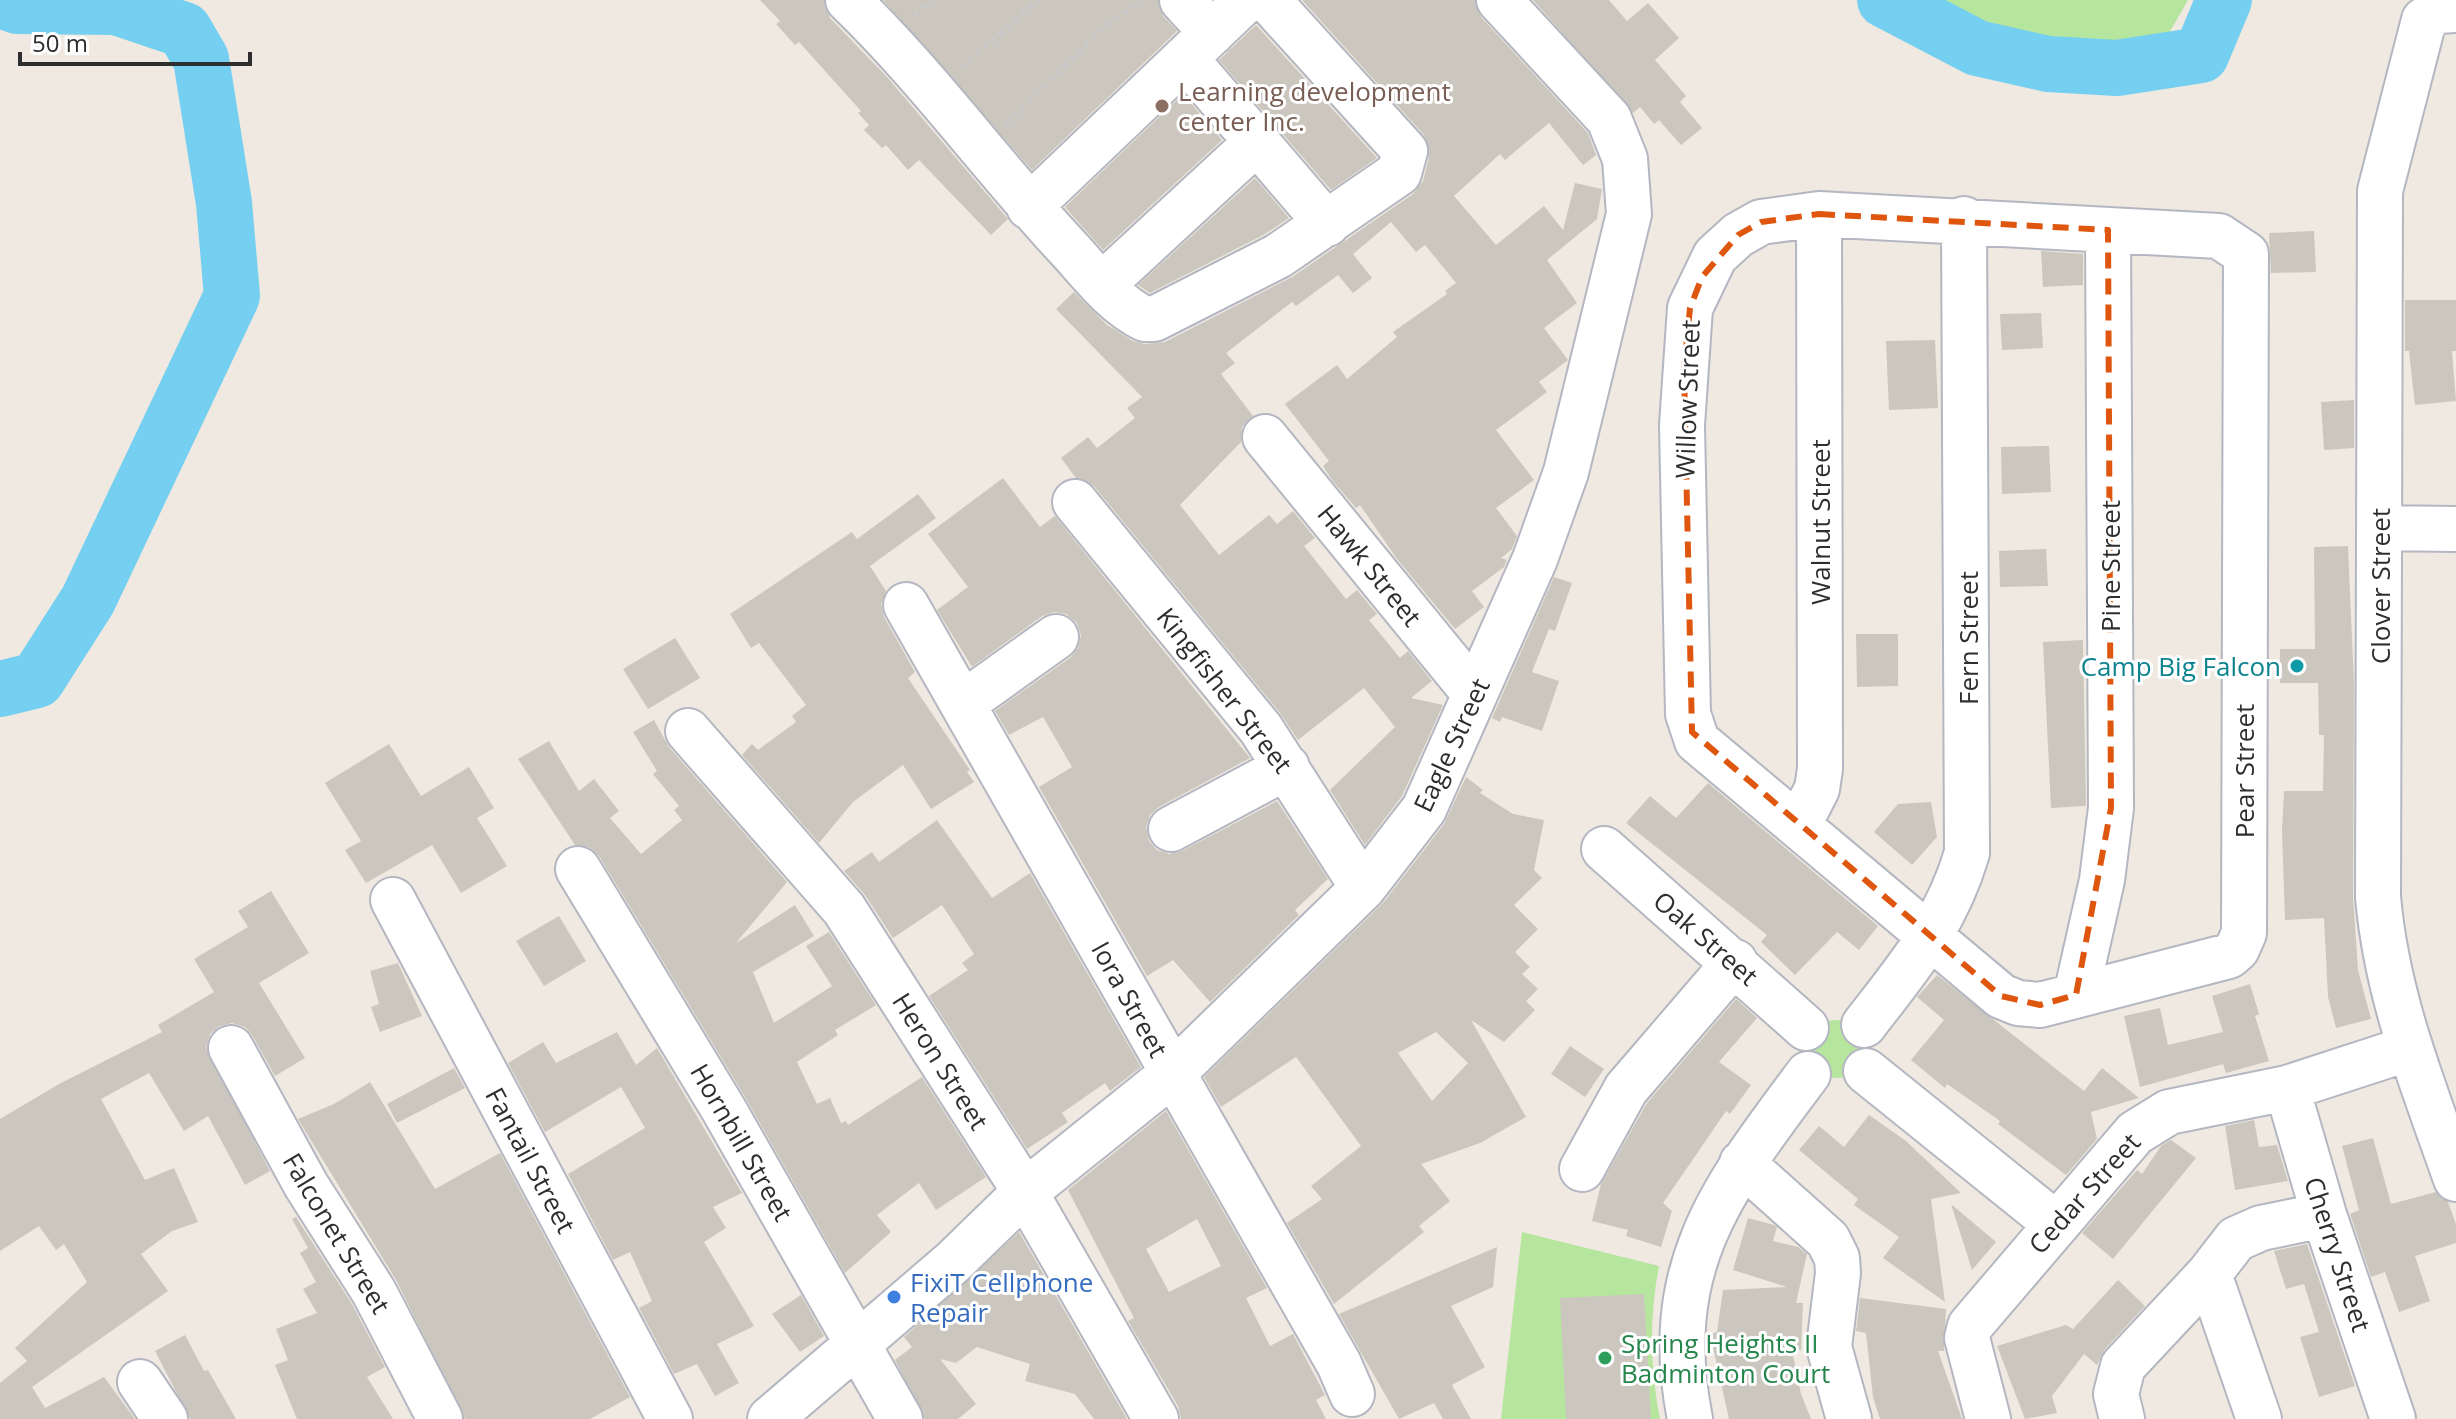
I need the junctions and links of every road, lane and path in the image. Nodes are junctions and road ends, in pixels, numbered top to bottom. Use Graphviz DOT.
graph roads {
  1 [pos="848,0"];
  2 [pos="1038,0"];
  3 [pos="1141,0"];
  4 [pos="1182,0"];
  5 [pos="1246,0"];
  6 [pos="1268,0"];
  7 [pos="1499,0"];
  8 [pos="2456,10"];
  9 [pos="1199,45"];
  10 [pos="935,94"];
  11 [pos="1258,141"];
  12 [pos="981,150"];
  13 [pos="1029,207"];
  14 [pos="1819,214"];
  15 [pos="1964,219"];
  16 [pos="1327,224"];
  17 [pos="2108,230"];
  18 [pos="2246,254"];
  19 [pos="1102,285"];
  20 [pos="1265,437"];
  21 [pos="1075,502"];
  22 [pos="2381,528"];
  23 [pos="2456,529"];
  24 [pos="906,605"];
  25 [pos="1056,637"];
  26 [pos="1475,694"];
  27 [pos="965,702"];
  28 [pos="688,731"];
  29 [pos="1287,767"];
  30 [pos="1798,826"];
  31 [pos="1171,829"];
  32 [pos="1604,849"];
  33 [pos="578,869"];
  34 [pos="1363,888"];
  35 [pos="393,900"];
  36 [pos="1930,940"];
  37 [pos="1735,962"];
  38 [pos="2076,995"];
  39 [pos="1864,1025"];
  40 [pos="1806,1028"];
  41 [pos="231,1048"];
  42 [pos="2410,1048"];
  43 [pos="1866,1071"];
  44 [pos="1172,1074"];
  45 [pos="1808,1074"];
  46 [pos="2287,1088"];
  47 [pos="1742,1163"];
  48 [pos="1582,1169"];
  49 [pos="2456,1179"];
  50 [pos="1025,1192"];
  51 [pos="2324,1215"];
  52 [pos="2056,1224"];
  53 [pos="2209,1274"];
  54 [pos="860,1344"];
  55 [pos="140,1382"];
  56 [pos="1352,1394"];
  57 [pos="165,1419"];
  58 [pos="440,1419"];
  59 [pos="670,1419"];
  60 [pos="770,1419"];
  61 [pos="900,1419"];
  62 [pos="1156,1419"];
  63 [pos="1690,1419"];
  64 [pos="1849,1419"];
  65 [pos="1988,1419"];
  66 [pos="2122,1419"];
  67 [pos="2259,1419"];
  68 [pos="2393,1419"];
  1 -- 10 [label="street"];
  2 -- 10 [label="path"];
  3 -- 12 [label="path"];
  4 -- 9 [label="street"];
  5 -- 9 [label="street"];
  6 -- 16 [label="street"];
  7 -- 26 [label="street, Eagle Street"];
  8 -- 22 [label="street, Clover Street"];
  9 -- 11 [label="street"];
  9 -- 13 [label="street"];
  10 -- 12 [label="street"];
  11 -- 16 [label="street"];
  11 -- 19 [label="street"];
  12 -- 13 [label="street"];
  13 -- 19 [label="street"];
  14 -- 15 [label="street, Willow Street"];
  14 -- 30 [label="street, Walnut Street"];
  14 -- 30 [label="street, Willow Street"];
  15 -- 17 [label="street, Willow Street"];
  15 -- 36 [label="street, Fern Street"];
  16 -- 19 [label="street"];
  17 -- 18 [label="street, Willow Street"];
  17 -- 38 [label="street, Pine Street"];
  18 -- 38 [label="street, Pear Street"];
  20 -- 26 [label="street, Hawk Street"];
  21 -- 29 [label="street, Kingfisher Street"];
  22 -- 23 [label="street"];
  22 -- 42 [label="street, Clover Street"];
  24 -- 27 [label="street, Iora Street"];
  25 -- 27 [label="street"];
  26 -- 34 [label="street, Eagle Street"];
  27 -- 44 [label="street, Iora Street"];
  28 -- 50 [label="street, Heron Street"];
  29 -- 31 [label="street"];
  29 -- 34 [label="street, Kingfisher Street"];
  30 -- 36 [label="street, Willow Street"];
  32 -- 37 [label="street, Oak Street"];
  33 -- 54 [label="street, Hornbill Street"];
  34 -- 44 [label="street, Eagle Street"];
  35 -- 59 [label="street, Fantail Street"];
  36 -- 38 [label="street, Pear Street"];
  36 -- 39 [label="street, Fern Street"];
  37 -- 40 [label="street, Oak Street"];
  37 -- 48 [label="street"];
  39 -- 40 [label="street"];
  39 -- 43 [label="street"];
  40 -- 45 [label="street"];
  41 -- 58 [label="street, Falconet Street"];
  42 -- 46 [label="street, Cedar Street"];
  42 -- 49 [label="street, Clover Street"];
  43 -- 45 [label="street"];
  43 -- 52 [label="street"];
  44 -- 50 [label="street, Eagle Street"];
  44 -- 56 [label="street, Iora Street"];
  45 -- 47 [label="street"];
  46 -- 51 [label="street, Cherry Street"];
  46 -- 52 [label="street, Cedar Street"];
  47 -- 63 [label="street"];
  47 -- 64 [label="street"];
  50 -- 54 [label="street, Eagle Street"];
  50 -- 62 [label="street, Heron Street"];
  51 -- 53 [label="street"];
  51 -- 68 [label="street, Cherry Street"];
  52 -- 65 [label="street, Cedar Street"];
  53 -- 66 [label="street"];
  53 -- 67 [label="street"];
  54 -- 60 [label="street, Eagle Street"];
  54 -- 61 [label="street, Hornbill Street"];
  55 -- 57 [label="street"];
}
